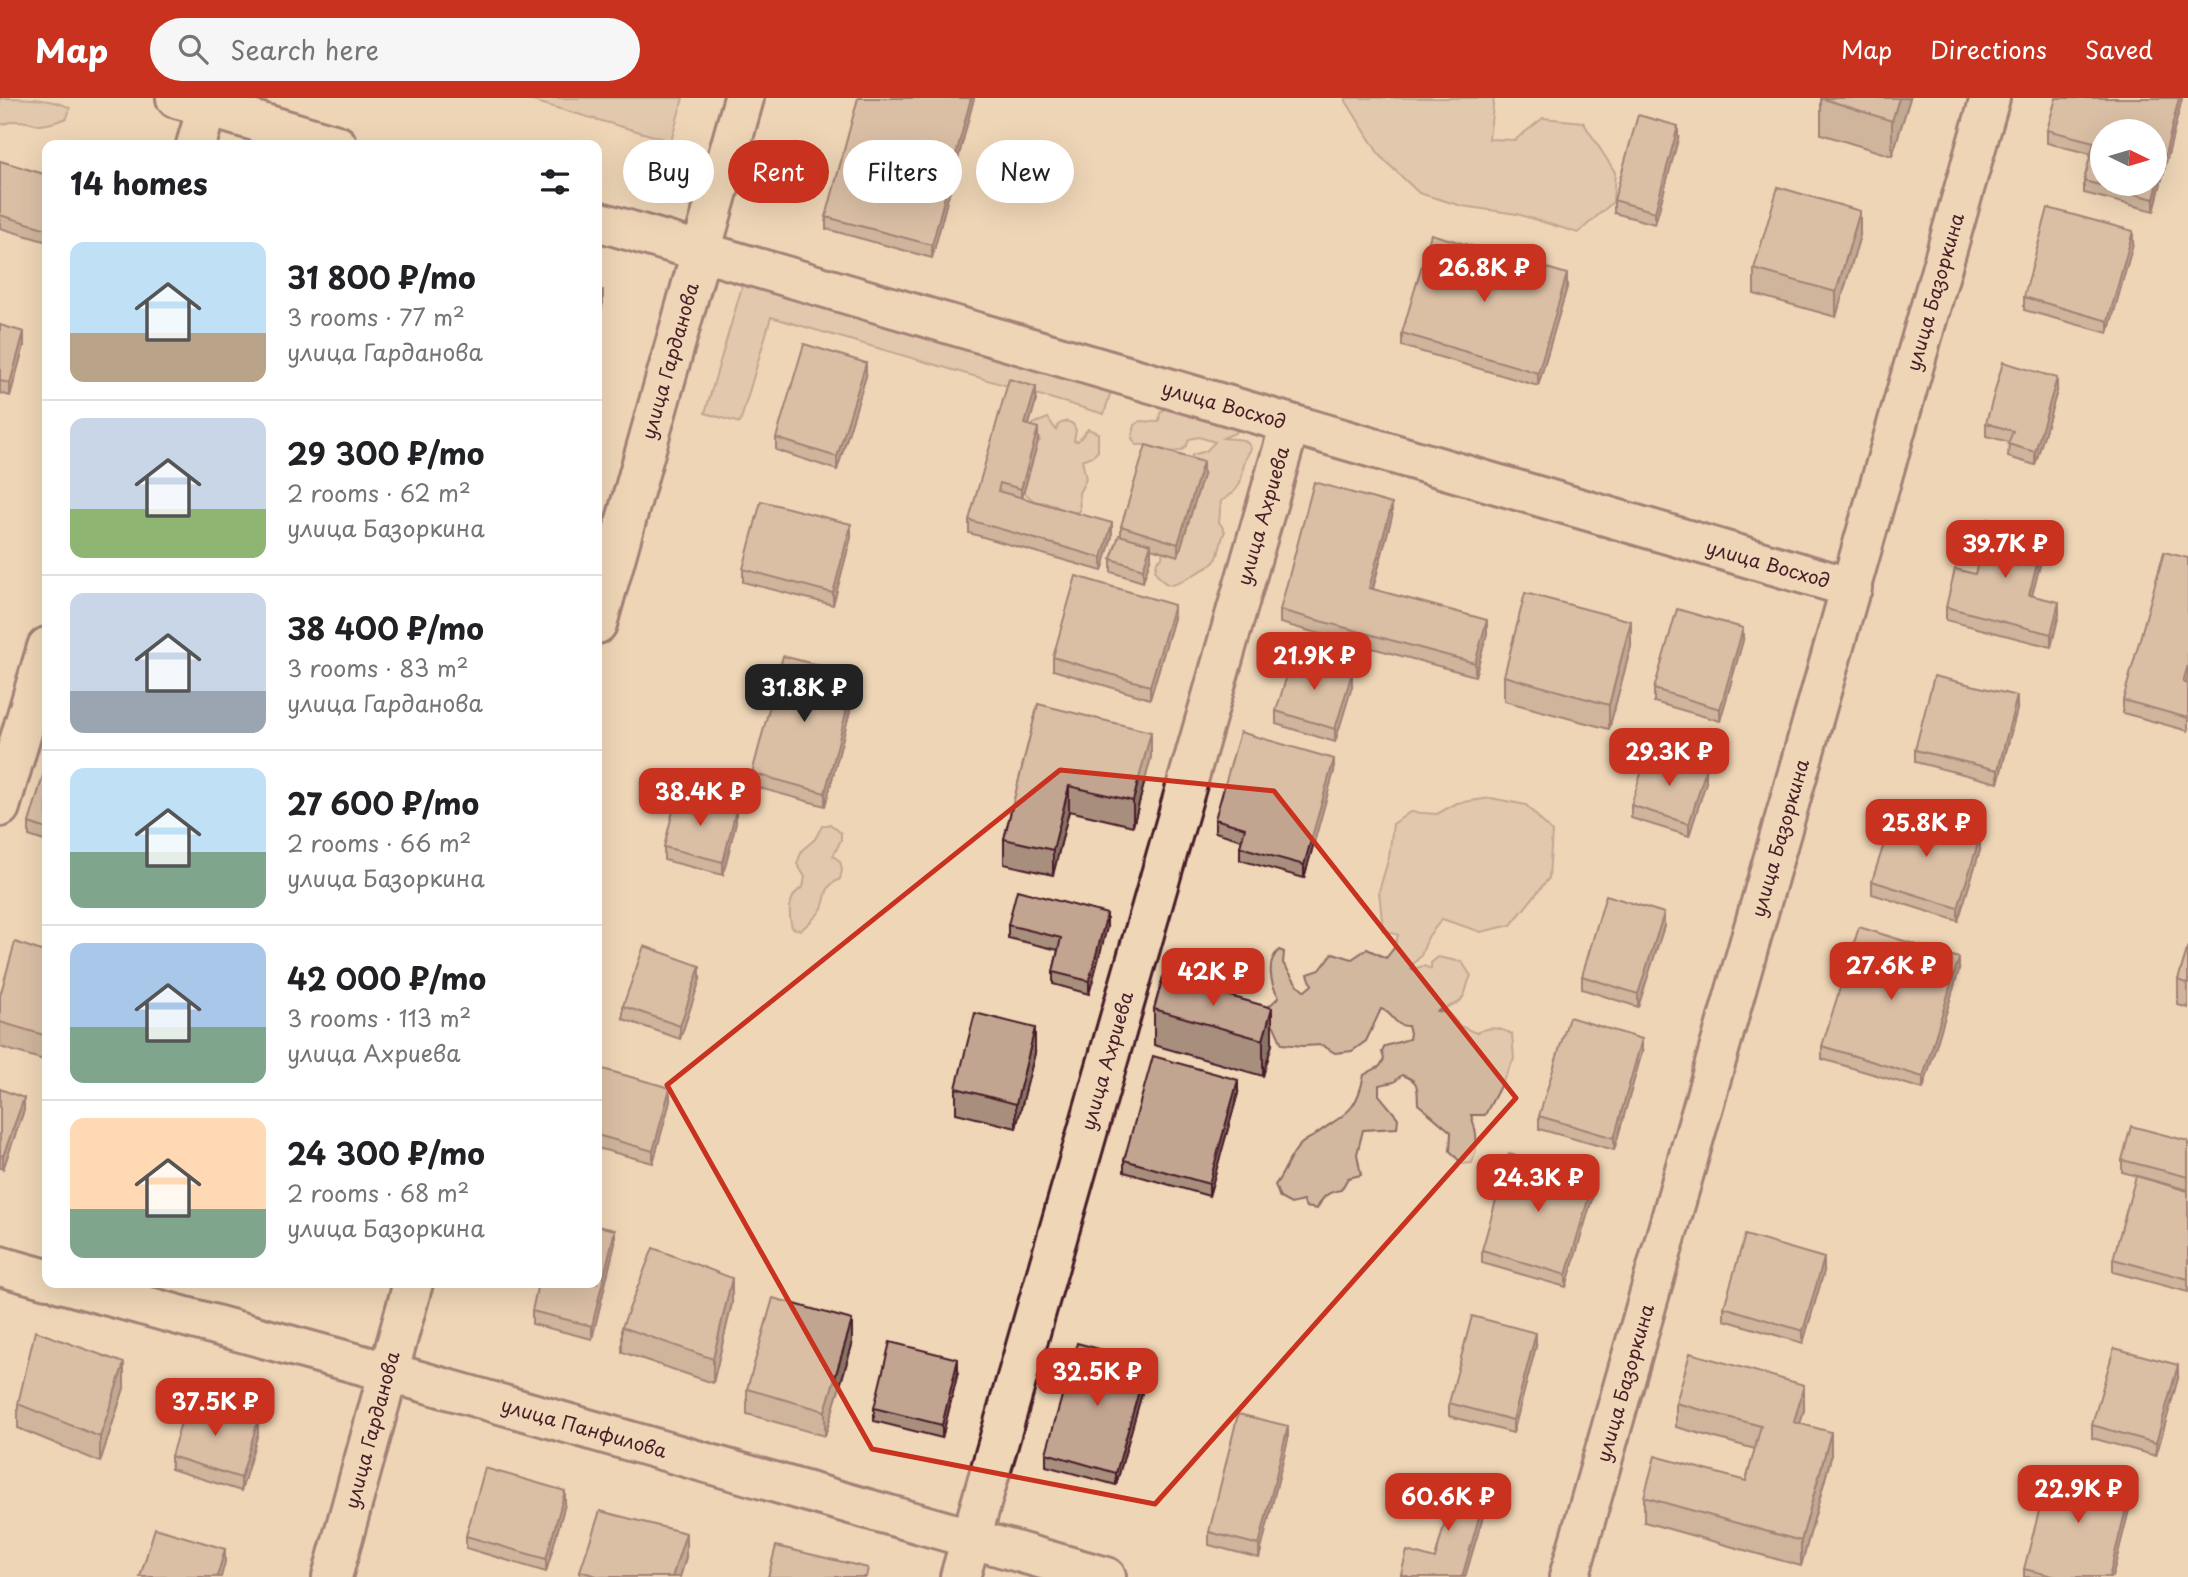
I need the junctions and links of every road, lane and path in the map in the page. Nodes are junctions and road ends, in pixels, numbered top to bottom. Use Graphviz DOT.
graph roads {
  1 [pos="744,98"];
  2 [pos="1990,98"];
  3 [pos="191,103"];
  4 [pos="195,140"];
  5 [pos="320,140"];
  6 [pos="602,222"];
  7 [pos="701,252"];
  8 [pos="1290,424"];
  9 [pos="1852,588"];
  10 [pos="602,606"];
  11 [pos="42,664"];
  12 [pos="0,807"];
  13 [pos="0,1266"];
  14 [pos="42,1278"];
  15 [pos="79,1288"];
  16 [pos="412,1288"];
  17 [pos="388,1372"];
  18 [pos="970,1539"];
  19 [pos="332,1577"];
  20 [pos="960,1577"];
  21 [pos="1107,1577"];
  22 [pos="1569,1577"];
  1 -- 7 [label="street, улица Гарданова"];
  2 -- 9 [label="street, улица Базоркина"];
  3 -- 4 [label="street"];
  3 -- 5 [label="street"];
  6 -- 7 [label="street, улица Восход"];
  7 -- 8 [label="street, улица Восход"];
  7 -- 10 [label="street, улица Гарданова"];
  8 -- 9 [label="street, улица Восход"];
  8 -- 18 [label="street, улица Ахриева"];
  9 -- 22 [label="street, улица Базоркина"];
  11 -- 12 [label="street"];
  13 -- 14 [label="street"];
  15 -- 17 [label="street, улица Панфилова"];
  16 -- 17 [label="street, улица Гарданова"];
  17 -- 18 [label="street, улица Панфилова"];
  17 -- 19 [label="street, улица Гарданова"];
  18 -- 20 [label="street, улица Ахриева"];
  18 -- 21 [label="street, улица Панфилова"];
}
